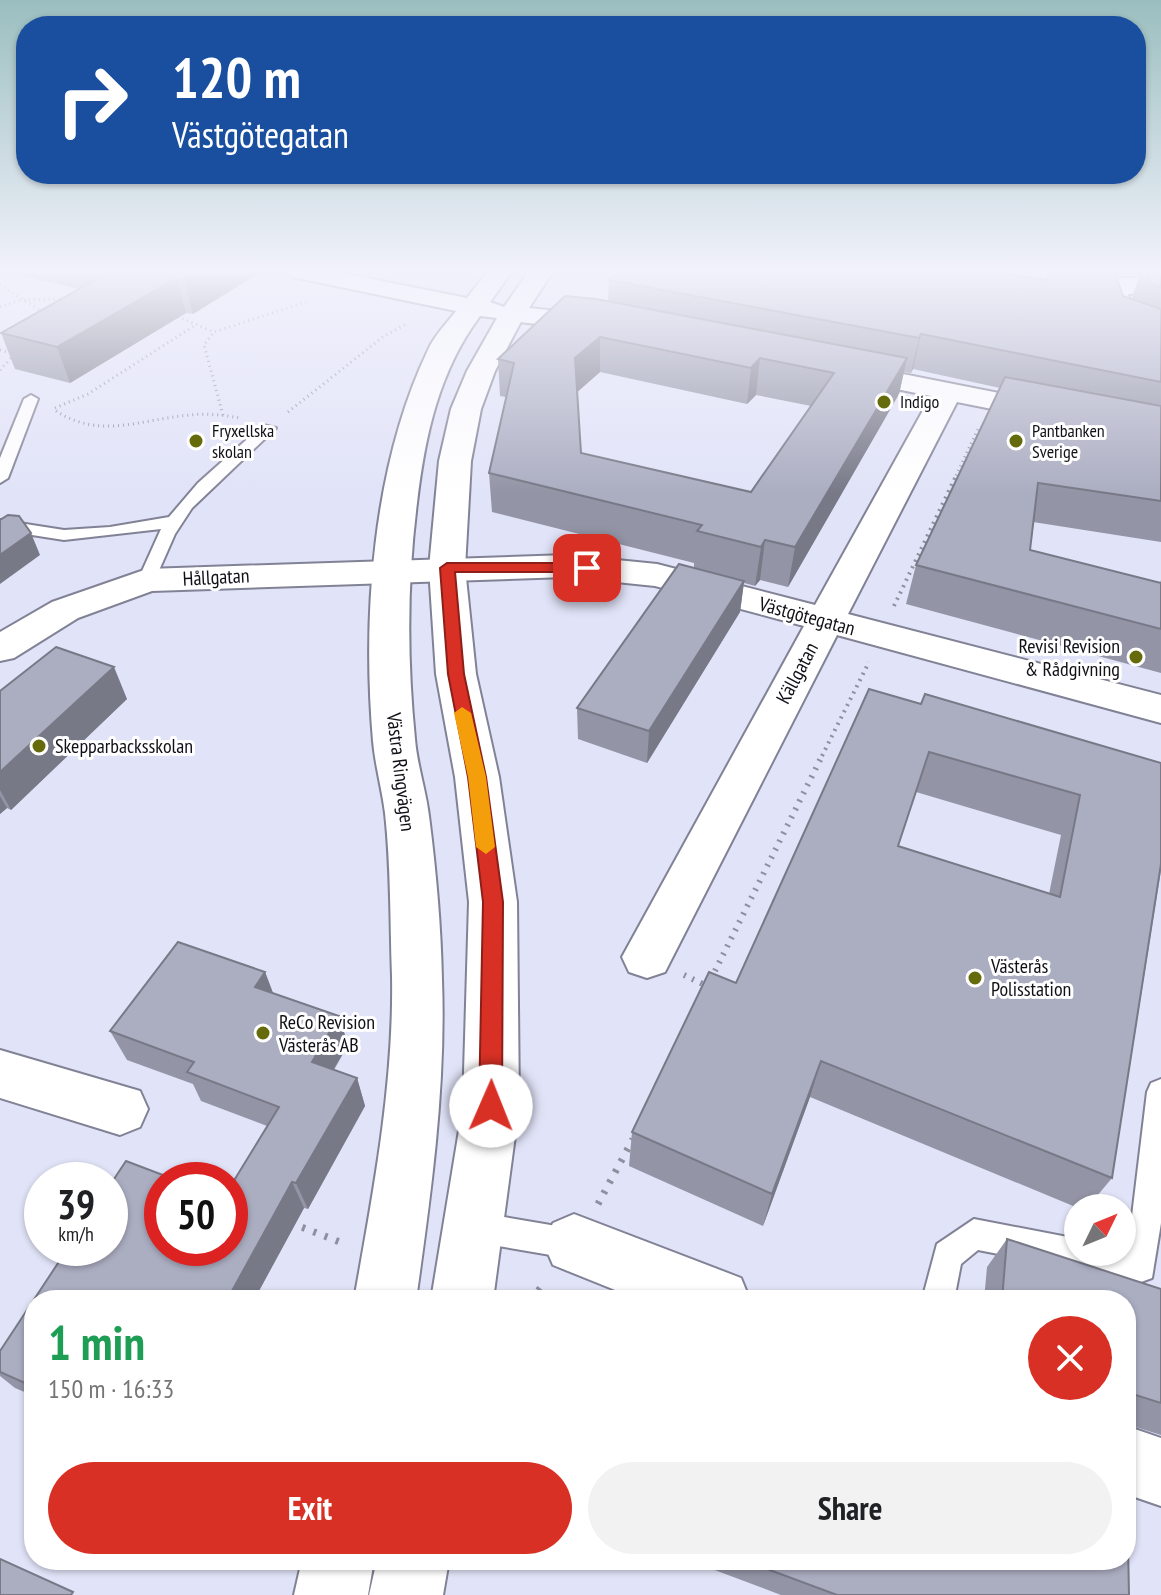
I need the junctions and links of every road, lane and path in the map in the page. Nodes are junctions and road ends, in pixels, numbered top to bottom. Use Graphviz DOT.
graph roads {
  1 [pos="165,344"];
  2 [pos="204,344"];
  3 [pos="373,344"];
  4 [pos="432,344"];
  5 [pos="471,344"];
  6 [pos="24,349"];
  7 [pos="0,350"];
  8 [pos="14,354"];
  9 [pos="810,364"];
  10 [pos="0,370"];
  11 [pos="948,391"];
  12 [pos="31,399"];
  13 [pos="991,399"];
  14 [pos="268,428"];
  15 [pos="1161,434"];
  16 [pos="0,478"];
  17 [pos="174,521"];
  18 [pos="0,525"];
  19 [pos="447,568"];
  20 [pos="391,570"];
  21 [pos="147,580"];
  22 [pos="824,621"];
  23 [pos="884,637"];
  24 [pos="0,649"];
  25 [pos="1161,709"];
  26 [pos="647,957"];
  27 [pos="701,1000"];
  28 [pos="0,1074"];
  29 [pos="1161,1092"];
  30 [pos="120,1109"];
  31 [pos="635,1137"];
  32 [pos="474,1227"];
  33 [pos="574,1244"];
  34 [pos="386,1290"];
  35 [pos="464,1290"];
  36 [pos="539,1290"];
  37 [pos="693,1290"];
  38 [pos="940,1290"];
  39 [pos="1136,1463"];
  40 [pos="1161,1472"];
  41 [pos="336,1570"];
  42 [pos="411,1570"];
  43 [pos="331,1595"];
  44 [pos="406,1595"];
  1 -- 2 [label="path"];
  3 -- 14 [label="path"];
  4 -- 20 [label="main road, Västra Ringvägen"];
  5 -- 19 [label="main road"];
  6 -- 8 [label="path"];
  7 -- 8 [label="path"];
  8 -- 10 [label="path"];
  9 -- 11 [label="main road"];
  11 -- 13 [label="main road"];
  11 -- 22 [label="main road, Källgatan"];
  12 -- 16 [label="lane"];
  13 -- 15 [label="main road"];
  13 -- 23 [label="path"];
  14 -- 17 [label="lane"];
  17 -- 18 [label="lane"];
  17 -- 21 [label="lane"];
  19 -- 20 [label="main road, Hållgatan"];
  19 -- 22 [label="main road, Västgötegatan"];
  19 -- 32 [label="main road"];
  20 -- 21 [label="main road, Hållgatan"];
  20 -- 34 [label="main road, Västra Ringvägen"];
  21 -- 24 [label="main road, Hållgatan"];
  22 -- 23 [label="main road, Västgötegatan"];
  22 -- 26 [label="main road, Källgatan"];
  23 -- 25 [label="main road, Västgötegatan"];
  23 -- 27 [label="path"];
  28 -- 30 [label="main road"];
  29 -- 38 [label="lane"];
  31 -- 33 [label="path"];
  32 -- 33 [label="lane"];
  32 -- 35 [label="main road"];
  33 -- 36 [label="path"];
  33 -- 37 [label="main road"];
  39 -- 40 [label="main road"];
  41 -- 43 [label="main road"];
  42 -- 44 [label="main road"];
}
